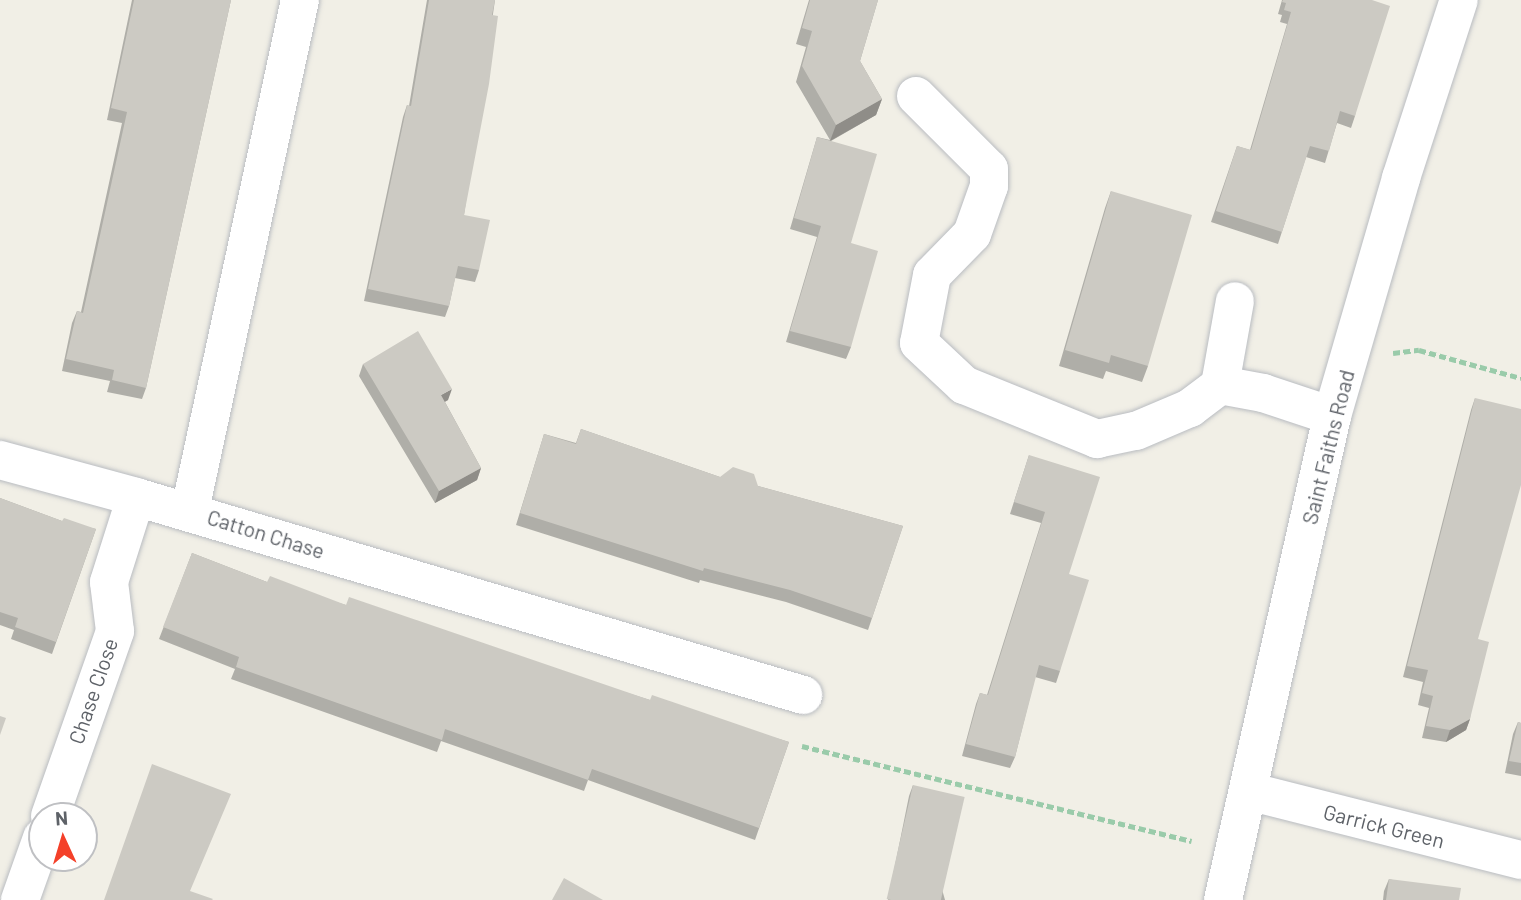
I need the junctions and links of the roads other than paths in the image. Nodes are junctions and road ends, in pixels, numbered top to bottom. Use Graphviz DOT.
graph roads {
  1 [pos="300,0"];
  2 [pos="1459,0"];
  3 [pos="916,96"];
  4 [pos="1235,301"];
  5 [pos="1220,385"];
  6 [pos="1332,416"];
  7 [pos="0,460"];
  8 [pos="136,497"];
  9 [pos="190,510"];
  10 [pos="803,695"];
  11 [pos="1248,790"];
  12 [pos="55,802"];
  13 [pos="1521,860"];
  14 [pos="30,872"];
  15 [pos="20,900"];
  16 [pos="1223,900"];
  1 -- 9 [label="street, Catton Chase"];
  2 -- 6 [label="street, Saint Faiths Road"];
  3 -- 5 [label="street"];
  4 -- 5 [label="street"];
  5 -- 6 [label="street"];
  6 -- 11 [label="street, Saint Faiths Road"];
  7 -- 8 [label="street"];
  8 -- 9 [label="street"];
  8 -- 12 [label="street, Chase Close"];
  9 -- 10 [label="street, Catton Chase"];
  11 -- 13 [label="street, Garrick Green"];
  11 -- 16 [label="street, Saint Faiths Road"];
  14 -- 15 [label="street"];
}
